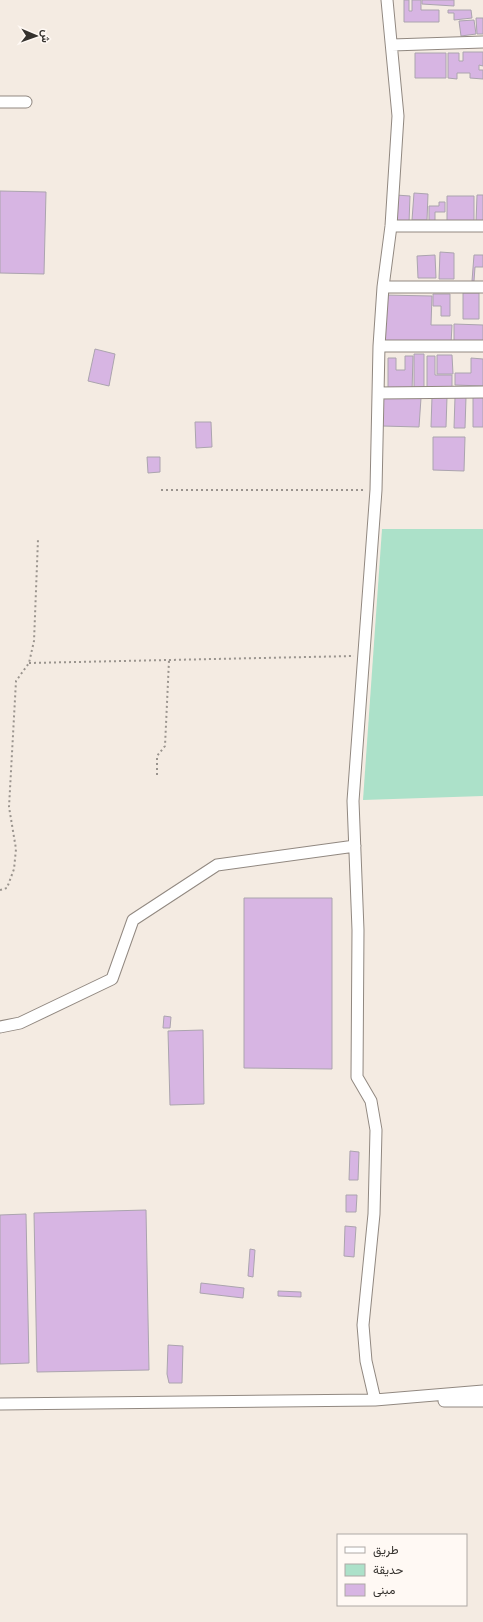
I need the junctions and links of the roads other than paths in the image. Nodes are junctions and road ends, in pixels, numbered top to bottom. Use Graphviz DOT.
graph roads {
  1 [pos="387,0"];
  2 [pos="483,42"];
  3 [pos="392,45"];
  4 [pos="0,102"];
  5 [pos="26,102"];
  6 [pos="391,226"];
  7 [pos="483,226"];
  8 [pos="383,287"];
  9 [pos="483,287"];
  10 [pos="379,346"];
  11 [pos="483,346"];
  12 [pos="483,392"];
  13 [pos="378,393"];
  14 [pos="355,846"];
  15 [pos="0,1027"];
  16 [pos="483,1391"];
  17 [pos="377,1400"];
  18 [pos="483,1401"];
  19 [pos="0,1404"];
  1 -- 3 [label="street"];
  2 -- 3 [label="street"];
  3 -- 6 [label="street"];
  4 -- 5 [label="street"];
  6 -- 7 [label="street"];
  6 -- 8 [label="street"];
  8 -- 9 [label="street"];
  8 -- 10 [label="street"];
  10 -- 11 [label="street"];
  10 -- 13 [label="street"];
  12 -- 13 [label="street"];
  13 -- 14 [label="street"];
  14 -- 15 [label="street"];
  14 -- 17 [label="street"];
  16 -- 17 [label="street"];
  17 -- 18 [label="street"];
  17 -- 19 [label="street"];
}
